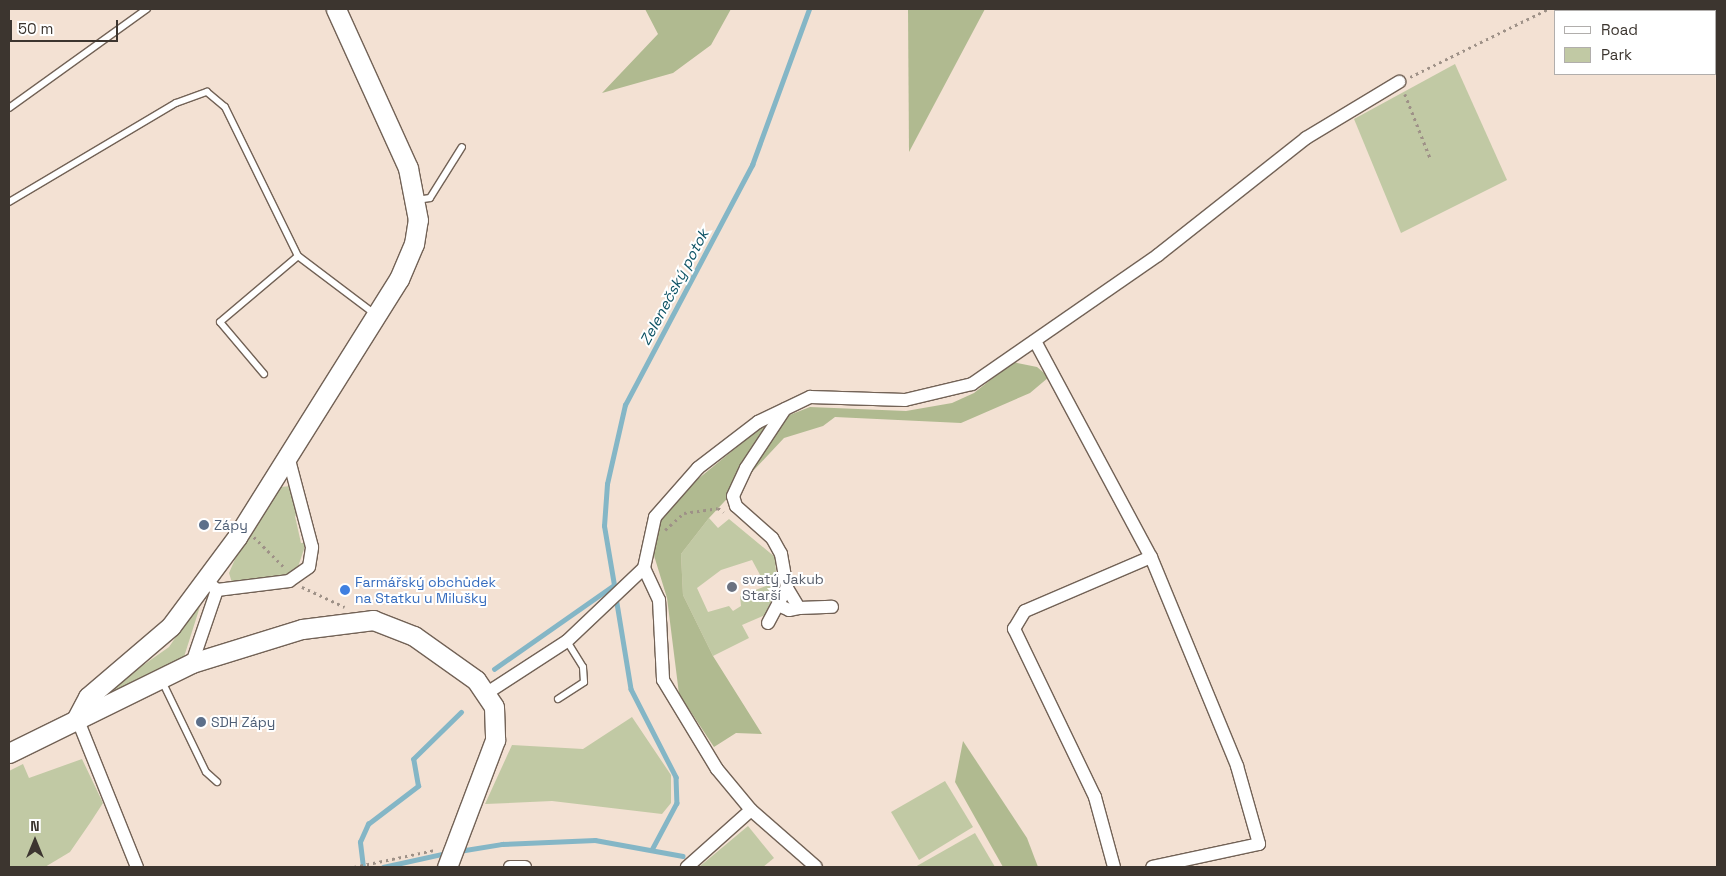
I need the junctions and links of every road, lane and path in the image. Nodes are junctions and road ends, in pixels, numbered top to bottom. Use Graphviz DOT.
graph roads {
  1 [pos="147,9"];
  2 [pos="336,9"];
  3 [pos="1548,9"];
  4 [pos="1399,82"];
  5 [pos="9,107"];
  6 [pos="462,147"];
  7 [pos="1431,160"];
  8 [pos="416,200"];
  9 [pos="9,202"];
  10 [pos="298,256"];
  11 [pos="376,315"];
  12 [pos="1035,341"];
  13 [pos="264,374"];
  14 [pos="785,409"];
  15 [pos="288,456"];
  16 [pos="726,514"];
  17 [pos="247,537"];
  18 [pos="648,547"];
  19 [pos="1150,557"];
  20 [pos="644,568"];
  21 [pos="295,579"];
  22 [pos="211,586"];
  23 [pos="787,588"];
  24 [pos="778,605"];
  25 [pos="346,608"];
  26 [pos="799,608"];
  27 [pos="832,608"];
  28 [pos="768,623"];
  29 [pos="567,641"];
  30 [pos="192,663"];
  31 [pos="160,678"];
  32 [pos="487,692"];
  33 [pos="558,699"];
  34 [pos="77,718"];
  35 [pos="9,753"];
  36 [pos="217,782"];
  37 [pos="750,810"];
  38 [pos="451,858"];
  39 [pos="359,866"];
  40 [pos="137,867"];
  41 [pos="354,867"];
  42 [pos="510,867"];
  43 [pos="525,867"];
  44 [pos="687,867"];
  45 [pos="816,867"];
  46 [pos="1114,867"];
  47 [pos="1152,867"];
  1 -- 5 [label="lane"];
  2 -- 8 [label="street"];
  3 -- 4 [label="path"];
  4 -- 7 [label="path"];
  4 -- 12 [label="street"];
  6 -- 8 [label="lane"];
  8 -- 11 [label="street"];
  9 -- 10 [label="lane"];
  10 -- 11 [label="lane"];
  10 -- 13 [label="lane"];
  11 -- 15 [label="street"];
  12 -- 14 [label="street"];
  12 -- 19 [label="street"];
  14 -- 18 [label="street"];
  14 -- 23 [label="street"];
  15 -- 21 [label="street"];
  15 -- 22 [label="street"];
  16 -- 18 [label="path"];
  17 -- 21 [label="path"];
  18 -- 20 [label="street"];
  19 -- 46 [label="street"];
  19 -- 47 [label="street"];
  20 -- 29 [label="street"];
  20 -- 37 [label="street"];
  21 -- 22 [label="street"];
  21 -- 25 [label="path"];
  22 -- 30 [label="street"];
  22 -- 34 [label="street"];
  23 -- 24 [label="street"];
  23 -- 26 [label="street"];
  24 -- 26 [label="street"];
  24 -- 28 [label="street"];
  26 -- 27 [label="street"];
  29 -- 32 [label="street"];
  29 -- 33 [label="lane"];
  30 -- 31 [label="street"];
  30 -- 32 [label="street"];
  31 -- 34 [label="street"];
  31 -- 36 [label="lane"];
  32 -- 38 [label="street"];
  34 -- 35 [label="street"];
  34 -- 40 [label="street"];
  37 -- 44 [label="street"];
  37 -- 45 [label="street"];
  38 -- 39 [label="path"];
  39 -- 41 [label="path"];
  42 -- 43 [label="street"];
}
